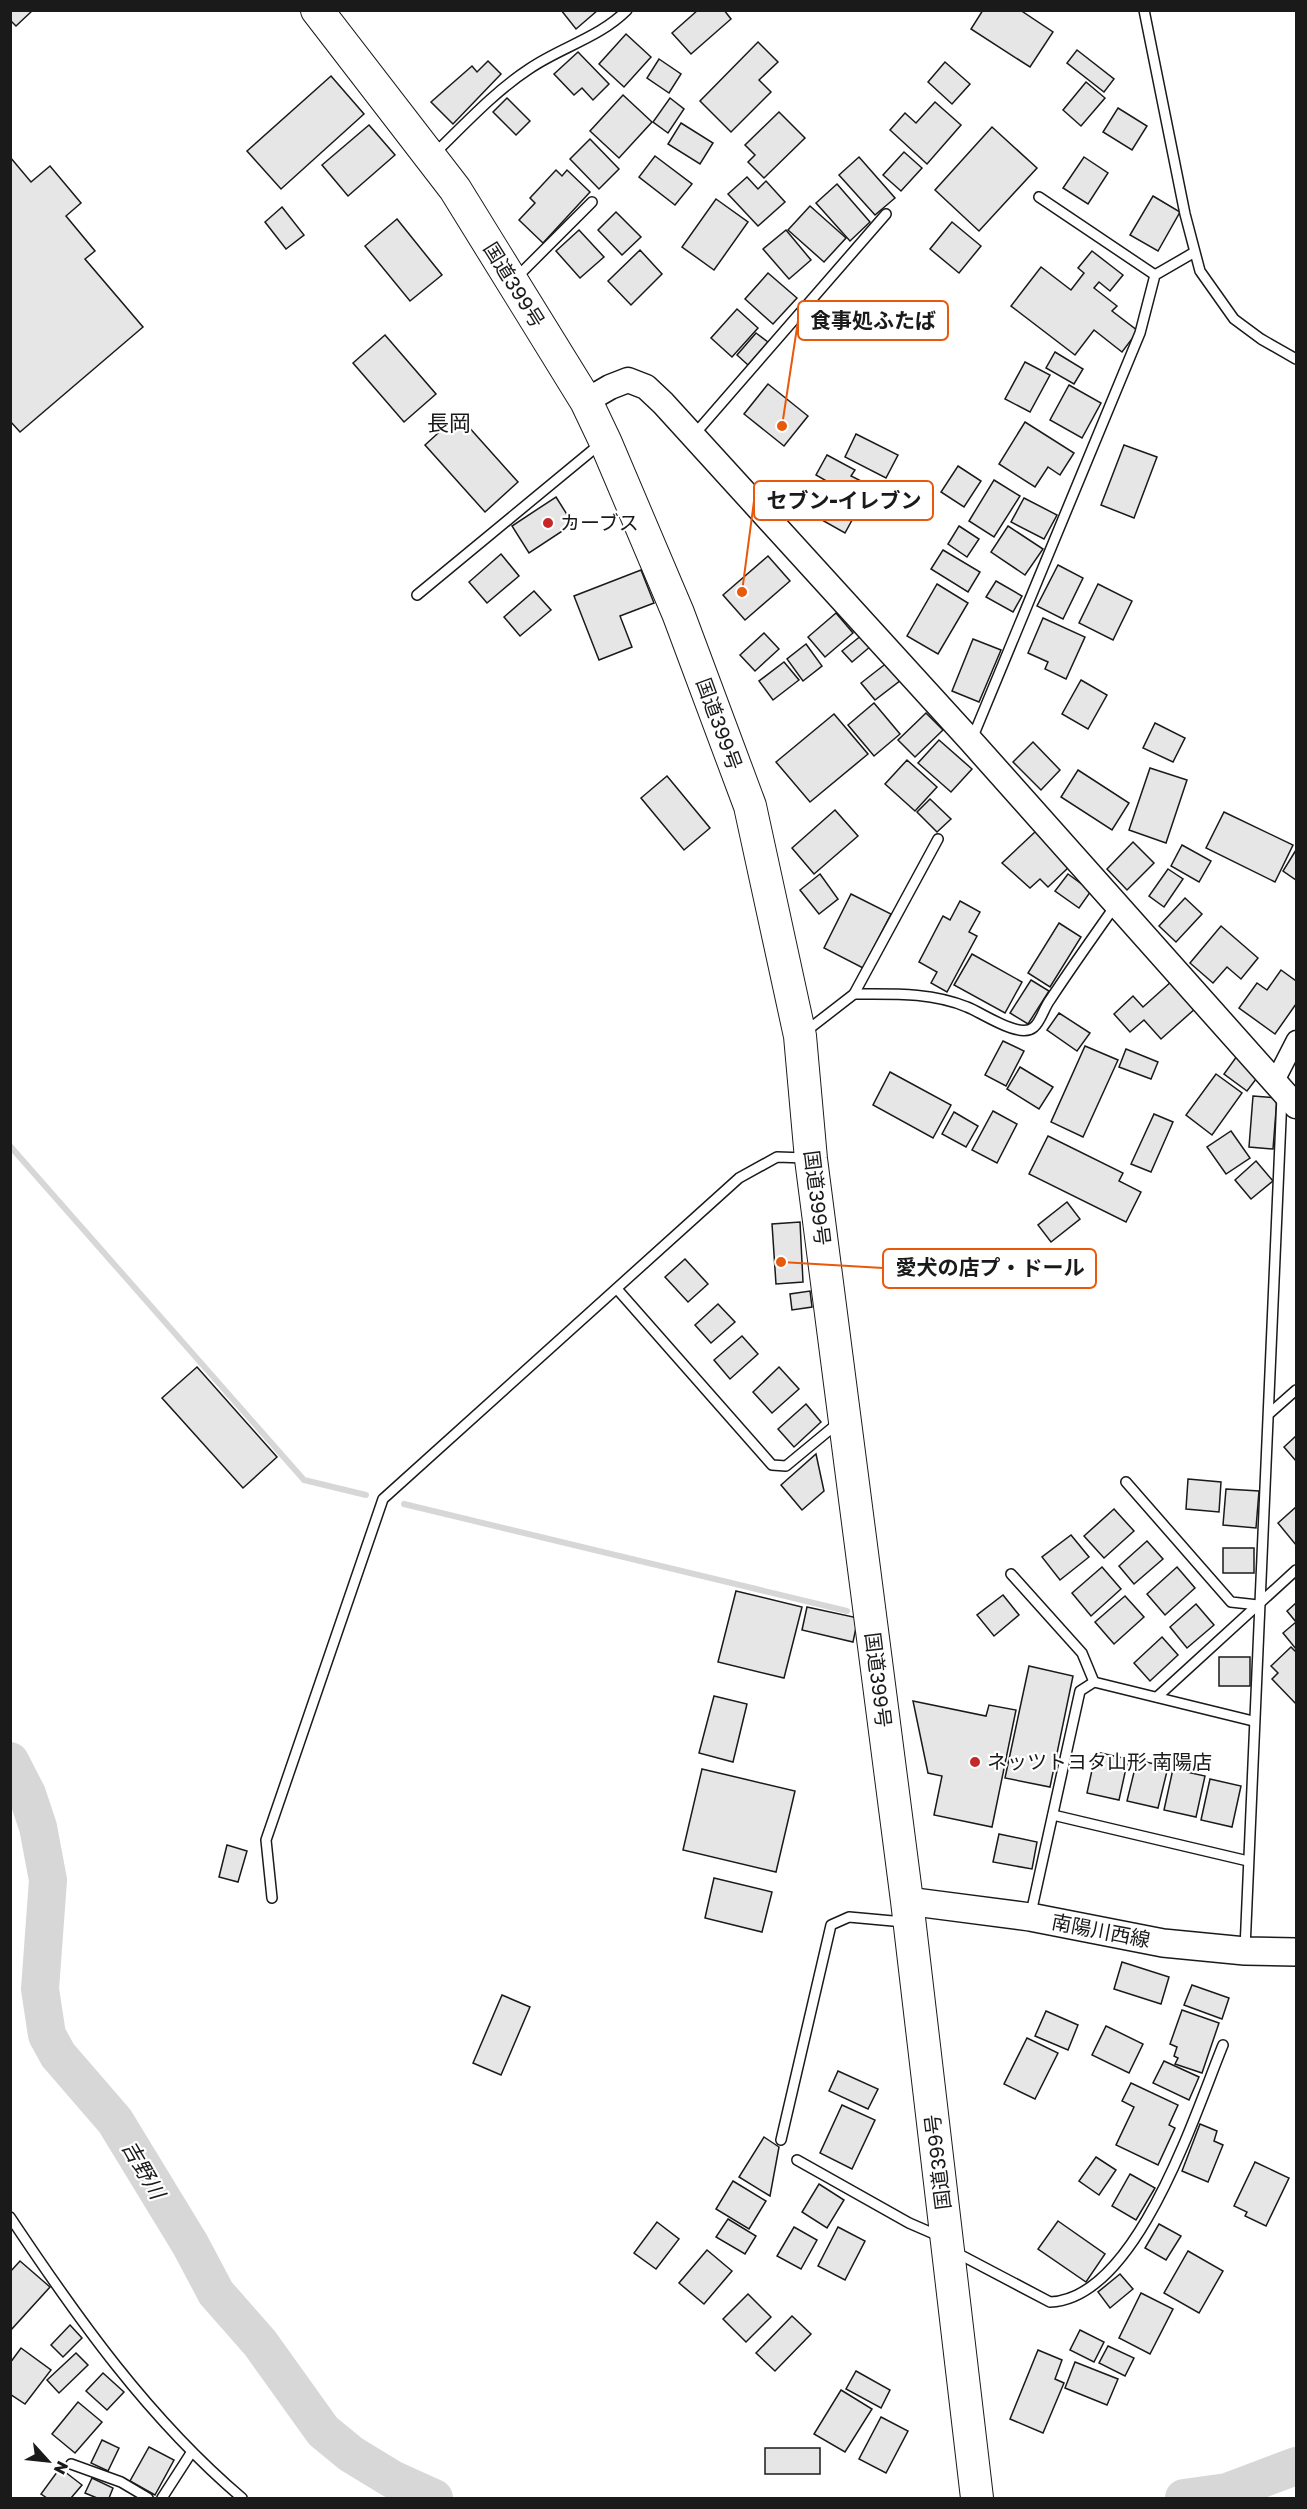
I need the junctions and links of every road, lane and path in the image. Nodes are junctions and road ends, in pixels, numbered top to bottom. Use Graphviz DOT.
graph roads {
  1 [pos="317,10"];
  2 [pos="627,10"];
  3 [pos="1144,10"];
  4 [pos="431,157"];
  5 [pos="1039,197"];
  6 [pos="592,202"];
  7 [pos="886,214"];
  8 [pos="1193,253"];
  9 [pos="1155,275"];
  10 [pos="513,282"];
  11 [pos="1296,359"];
  12 [pos="586,401"];
  13 [pos="693,436"];
  14 [pos="605,441"];
  15 [pos="417,595"];
  16 [pos="971,741"];
  17 [pos="938,839"];
  18 [pos="1116,904"];
  19 [pos="854,994"];
  20 [pos="800,1036"];
  21 [pos="1296,1040"];
  22 [pos="1285,1092"];
  23 [pos="811,1159"];
  24 [pos="617,1289"];
  25 [pos="1296,1390"];
  26 [pos="1270,1413"];
  27 [pos="845,1418"];
  28 [pos="1126,1482"];
  29 [pos="1296,1570"];
  30 [pos="1011,1574"];
  31 [pos="1258,1605"];
  32 [pos="1094,1682"];
  33 [pos="1157,1697"];
  34 [pos="1253,1721"];
  35 [pos="1053,1815"];
  36 [pos="1248,1861"];
  37 [pos="272,1898"];
  38 [pos="908,1912"];
  39 [pos="1030,1917"];
  40 [pos="1245,1951"];
  41 [pos="1296,1952"];
  42 [pos="1223,2044"];
  43 [pos="781,2140"];
  44 [pos="797,2160"];
  45 [pos="10,2217"];
  46 [pos="947,2244"];
  47 [pos="191,2453"];
  48 [pos="71,2464"];
  49 [pos="148,2499"];
  50 [pos="162,2499"];
  51 [pos="242,2499"];
  52 [pos="977,2499"];
  1 -- 4 [label="highway, 国道399号"];
  2 -- 4 [label="lane"];
  3 -- 8 [label="lane"];
  4 -- 10 [label="highway, 国道399号"];
  5 -- 9 [label="lane"];
  6 -- 10 [label="lane"];
  7 -- 13 [label="lane"];
  8 -- 9 [label="lane"];
  8 -- 11 [label="lane"];
  9 -- 16 [label="lane"];
  10 -- 12 [label="highway, 国道399号"];
  12 -- 13 [label="street"];
  12 -- 14 [label="highway, 国道399号"];
  13 -- 16 [label="street"];
  14 -- 15 [label="lane"];
  14 -- 20 [label="highway, 国道399号"];
  16 -- 18 [label="street"];
  17 -- 19 [label="lane"];
  18 -- 19 [label="lane"];
  18 -- 22 [label="street"];
  19 -- 20 [label="lane"];
  20 -- 23 [label="highway, 国道399号"];
  21 -- 22 [label="street"];
  22 -- 26 [label="lane"];
  23 -- 24 [label="lane"];
  23 -- 27 [label="highway, 国道399号"];
  24 -- 27 [label="lane"];
  24 -- 37 [label="lane"];
  25 -- 26 [label="lane"];
  26 -- 31 [label="lane"];
  27 -- 38 [label="highway, 国道399号"];
  28 -- 31 [label="lane"];
  29 -- 31 [label="lane"];
  30 -- 32 [label="lane"];
  31 -- 33 [label="lane"];
  31 -- 34 [label="lane"];
  32 -- 33 [label="lane"];
  32 -- 35 [label="lane"];
  33 -- 34 [label="lane"];
  34 -- 36 [label="lane"];
  35 -- 36 [label="lane"];
  35 -- 39 [label="lane"];
  36 -- 40 [label="lane"];
  38 -- 39 [label="main road, 南陽川西線"];
  38 -- 43 [label="lane"];
  38 -- 46 [label="highway, 国道399号"];
  39 -- 40 [label="main road, 南陽川西線"];
  40 -- 41 [label="main road, 南陽川西線"];
  42 -- 46 [label="lane"];
  44 -- 46 [label="lane"];
  45 -- 47 [label="lane"];
  46 -- 52 [label="highway, 国道399号"];
  47 -- 50 [label="lane"];
  47 -- 51 [label="lane"];
  48 -- 49 [label="lane"];
}
